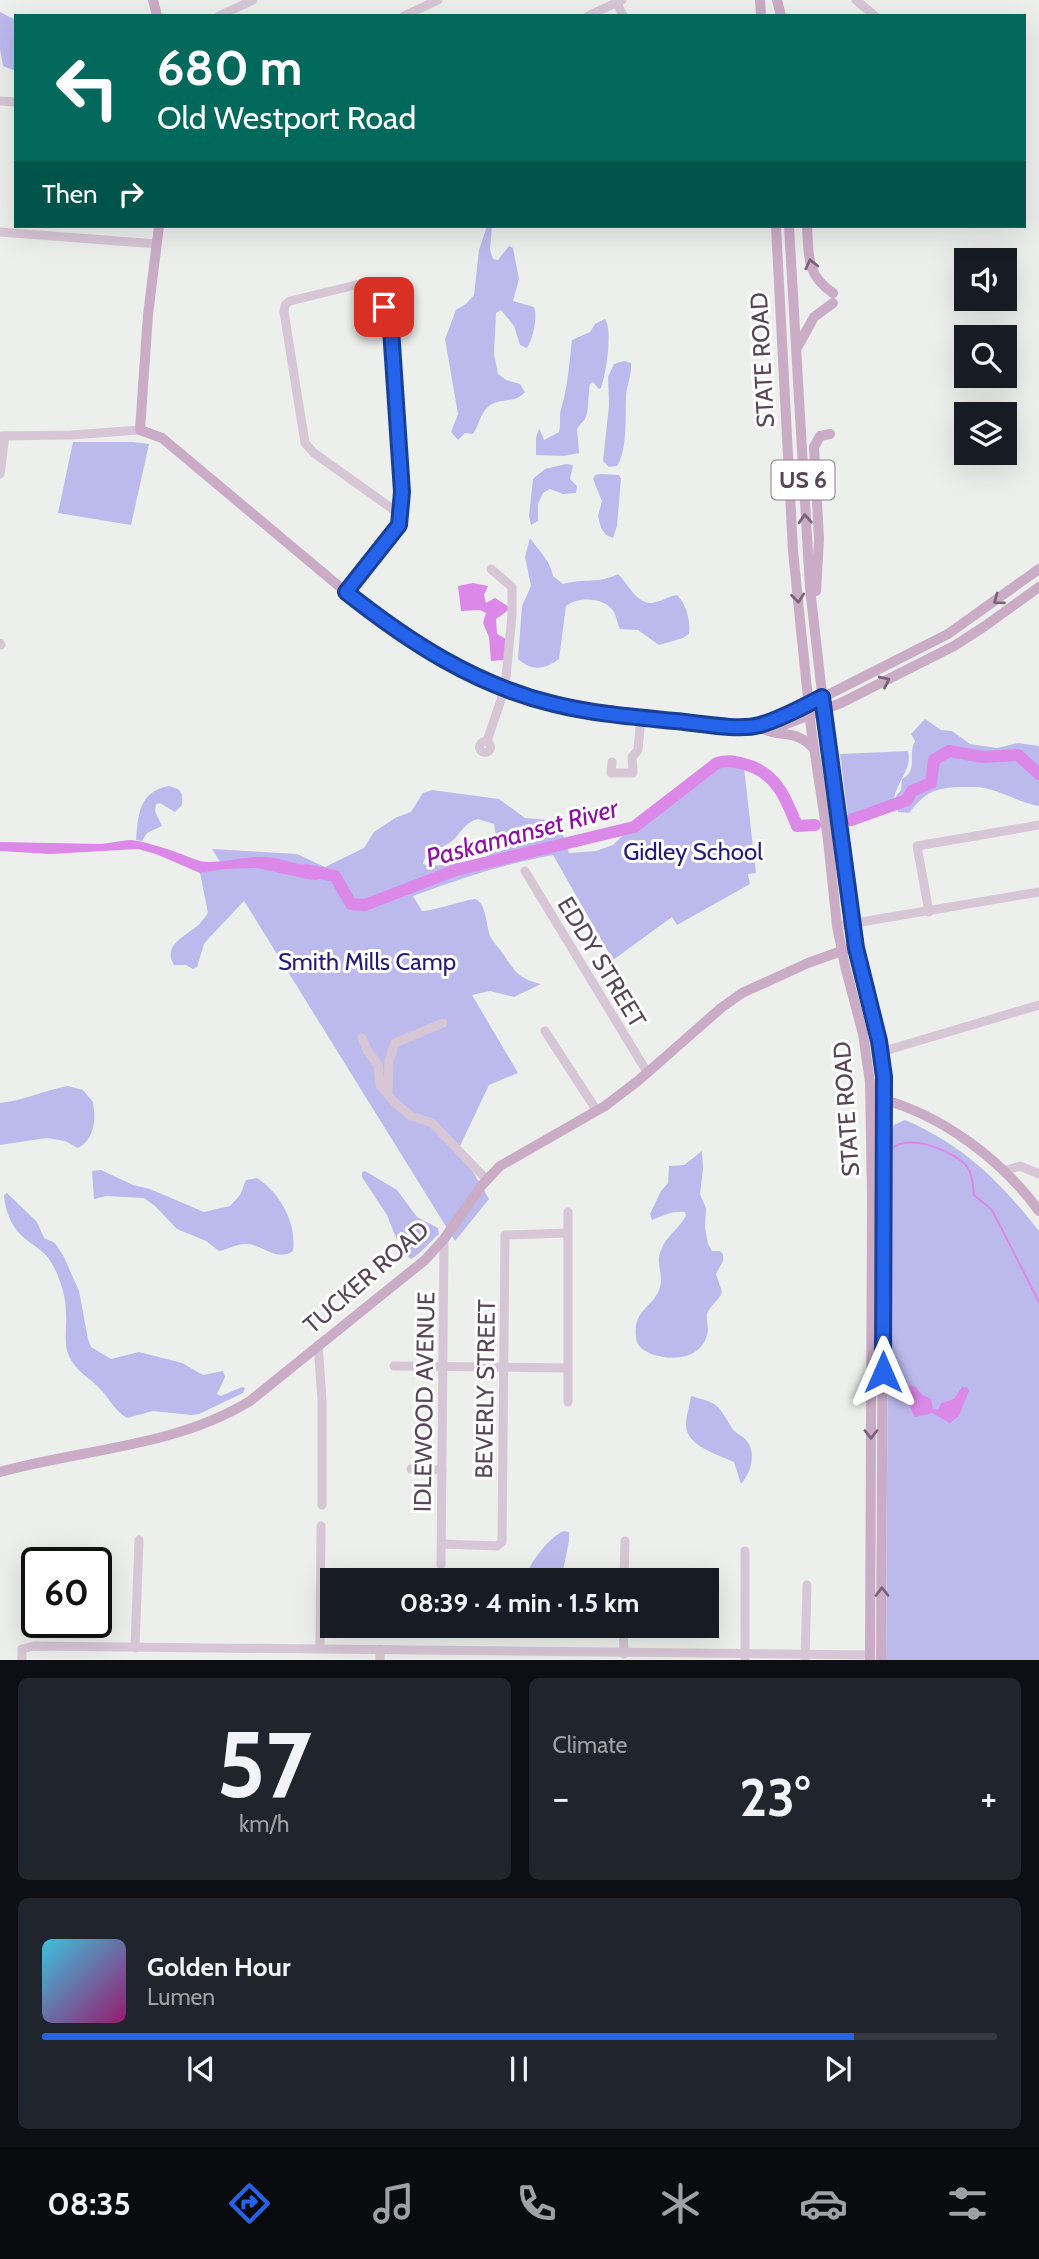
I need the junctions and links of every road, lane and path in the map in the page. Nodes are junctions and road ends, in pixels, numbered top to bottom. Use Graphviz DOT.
graph roads {
  1 [pos="253,0"];
  2 [pos="438,0"];
  3 [pos="856,0"];
  4 [pos="619,1"];
  5 [pos="223,14"];
  6 [pos="408,14"];
  7 [pos="592,14"];
  8 [pos="873,14"];
  9 [pos="159,228"];
  10 [pos="776,228"];
  11 [pos="789,228"];
  12 [pos="795,228"];
  13 [pos="807,228"];
  14 [pos="0,232"];
  15 [pos="157,244"];
  16 [pos="791,254"];
  17 [pos="796,349"];
  18 [pos="140,430"];
  19 [pos="830,434"];
  20 [pos="2,436"];
  21 [pos="0,474"];
  22 [pos="401,515"];
  23 [pos="491,569"];
  24 [pos="1039,569"];
  25 [pos="1039,587"];
  26 [pos="346,592"];
  27 [pos="814,612"];
  28 [pos="505,688"];
  29 [pos="822,697"];
  30 [pos="809,710"];
  31 [pos="824,711"];
  32 [pos="641,718"];
  33 [pos="758,726"];
  34 [pos="487,741"];
  35 [pos="814,749"];
  36 [pos="612,762"];
  37 [pos="1039,825"];
  38 [pos="525,871"];
  39 [pos="1039,892"];
  40 [pos="929,912"];
  41 [pos="853,924"];
  42 [pos="837,926"];
  43 [pos="856,948"];
  44 [pos="842,950"];
  45 [pos="1039,1005"];
  46 [pos="443,1023"];
  47 [pos="545,1031"];
  48 [pos="362,1038"];
  49 [pos="881,1052"];
  50 [pos="647,1072"];
  51 [pos="388,1093"];
  52 [pos="871,1096"];
  53 [pos="884,1100"];
  54 [pos="597,1111"];
  55 [pos="1004,1171"];
  56 [pos="1039,1174"];
  57 [pos="487,1180"];
  58 [pos="1039,1211"];
  59 [pos="568,1212"];
  60 [pos="567,1233"];
  61 [pos="444,1239"];
  62 [pos="318,1345"];
  63 [pos="394,1366"];
  64 [pos="444,1366"];
  65 [pos="505,1368"];
  66 [pos="566,1368"];
  67 [pos="878,1372"];
  68 [pos="568,1402"];
  69 [pos="411,1469"];
  70 [pos="442,1470"];
  71 [pos="0,1472"];
  72 [pos="322,1505"];
  73 [pos="321,1526"];
  74 [pos="139,1539"];
  75 [pos="625,1541"];
  76 [pos="442,1544"];
  77 [pos="745,1552"];
  78 [pos="441,1565"];
  79 [pos="624,1568"];
  80 [pos="807,1586"];
  81 [pos="623,1638"];
  82 [pos="135,1648"];
  83 [pos="320,1648"];
  84 [pos="380,1649"];
  85 [pos="624,1654"];
  86 [pos="683,1657"];
  87 [pos="745,1658"];
  88 [pos="805,1658"];
  89 [pos="870,1658"];
  90 [pos="22,1660"];
  91 [pos="380,1660"];
  92 [pos="881,1660"];
  1 -- 5 [label="street"];
  2 -- 6 [label="street"];
  3 -- 8 [label="street"];
  4 -- 7 [label="street"];
  9 -- 15 [label="main road"];
  10 -- 30 [label="main road, STATE ROAD / US 6, one-way"];
  11 -- 16 [label="main road, STATE ROAD / US 6"];
  12 -- 16 [label="main road"];
  17 -- 13 [label="main road, one-way"];
  14 -- 15 [label="street"];
  15 -- 18 [label="main road"];
  16 -- 17 [label="main road, STATE ROAD / US 6"];
  27 -- 17 [label="main road, STATE ROAD / US 6, one-way"];
  18 -- 20 [label="street"];
  18 -- 26 [label="main road"];
  19 -- 27 [label="main road"];
  20 -- 21 [label="street"];
  22 -- 22 [label="street"];
  22 -- 26 [label="street"];
  23 -- 28 [label="street"];
  24 -- 29 [label="main road, one-way"];
  31 -- 25 [label="main road, one-way"];
  26 -- 28 [label="main road"];
  27 -- 29 [label="main road, STATE ROAD / US 6"];
  28 -- 32 [label="main road"];
  28 -- 34 [label="street"];
  29 -- 30 [label="main road"];
  29 -- 31 [label="main road, STATE ROAD / US 6"];
  30 -- 31 [label="main road"];
  30 -- 33 [label="main road"];
  30 -- 35 [label="main road, STATE ROAD / US 6"];
  31 -- 41 [label="main road, STATE ROAD / US 6"];
  32 -- 33 [label="main road"];
  32 -- 36 [label="street"];
  33 -- 35 [label="main road"];
  35 -- 42 [label="main road, STATE ROAD / US 6"];
  37 -- 40 [label="street"];
  38 -- 50 [label="street, EDDY STREET"];
  39 -- 40 [label="street"];
  40 -- 41 [label="street"];
  41 -- 42 [label="street"];
  41 -- 43 [label="main road, STATE ROAD / US 6"];
  42 -- 44 [label="main road, STATE ROAD / US 6"];
  43 -- 44 [label="main road, TUCKER ROAD"];
  43 -- 49 [label="main road, STATE ROAD / US 6"];
  44 -- 50 [label="main road, TUCKER ROAD"];
  44 -- 52 [label="main road, STATE ROAD / US 6"];
  45 -- 49 [label="street"];
  46 -- 51 [label="street"];
  47 -- 54 [label="street"];
  48 -- 51 [label="street"];
  49 -- 53 [label="main road, STATE ROAD / US 6"];
  50 -- 54 [label="main road, TUCKER ROAD"];
  51 -- 57 [label="street"];
  52 -- 53 [label="main road"];
  52 -- 67 [label="main road, STATE ROAD / US 6"];
  53 -- 55 [label="main road"];
  53 -- 67 [label="main road, STATE ROAD / US 6"];
  54 -- 57 [label="main road, TUCKER ROAD"];
  55 -- 56 [label="street"];
  55 -- 58 [label="main road"];
  57 -- 61 [label="main road, TUCKER ROAD"];
  59 -- 60 [label="street"];
  60 -- 65 [label="street, BEVERLY STREET"];
  60 -- 66 [label="street"];
  61 -- 62 [label="main road, TUCKER ROAD"];
  61 -- 64 [label="street, IDLEWOOD AVENUE"];
  62 -- 71 [label="main road, TUCKER ROAD"];
  62 -- 72 [label="street"];
  63 -- 64 [label="street"];
  64 -- 65 [label="street"];
  64 -- 70 [label="street, IDLEWOOD AVENUE"];
  65 -- 66 [label="street"];
  65 -- 76 [label="street, BEVERLY STREET"];
  66 -- 68 [label="street"];
  67 -- 89 [label="main road, STATE ROAD / US 6, one-way"];
  92 -- 67 [label="main road, STATE ROAD / US 6, one-way"];
  69 -- 70 [label="street"];
  70 -- 76 [label="street, IDLEWOOD AVENUE"];
  73 -- 83 [label="street"];
  74 -- 82 [label="street"];
  75 -- 79 [label="street"];
  76 -- 78 [label="street, IDLEWOOD AVENUE"];
  77 -- 87 [label="street"];
  80 -- 88 [label="street"];
  81 -- 85 [label="street"];
  82 -- 83 [label="street"];
  82 -- 90 [label="street"];
  83 -- 84 [label="street"];
  84 -- 85 [label="street"];
  84 -- 91 [label="street"];
  85 -- 86 [label="street"];
  86 -- 87 [label="street"];
  87 -- 88 [label="street"];
  88 -- 89 [label="street"];
}
